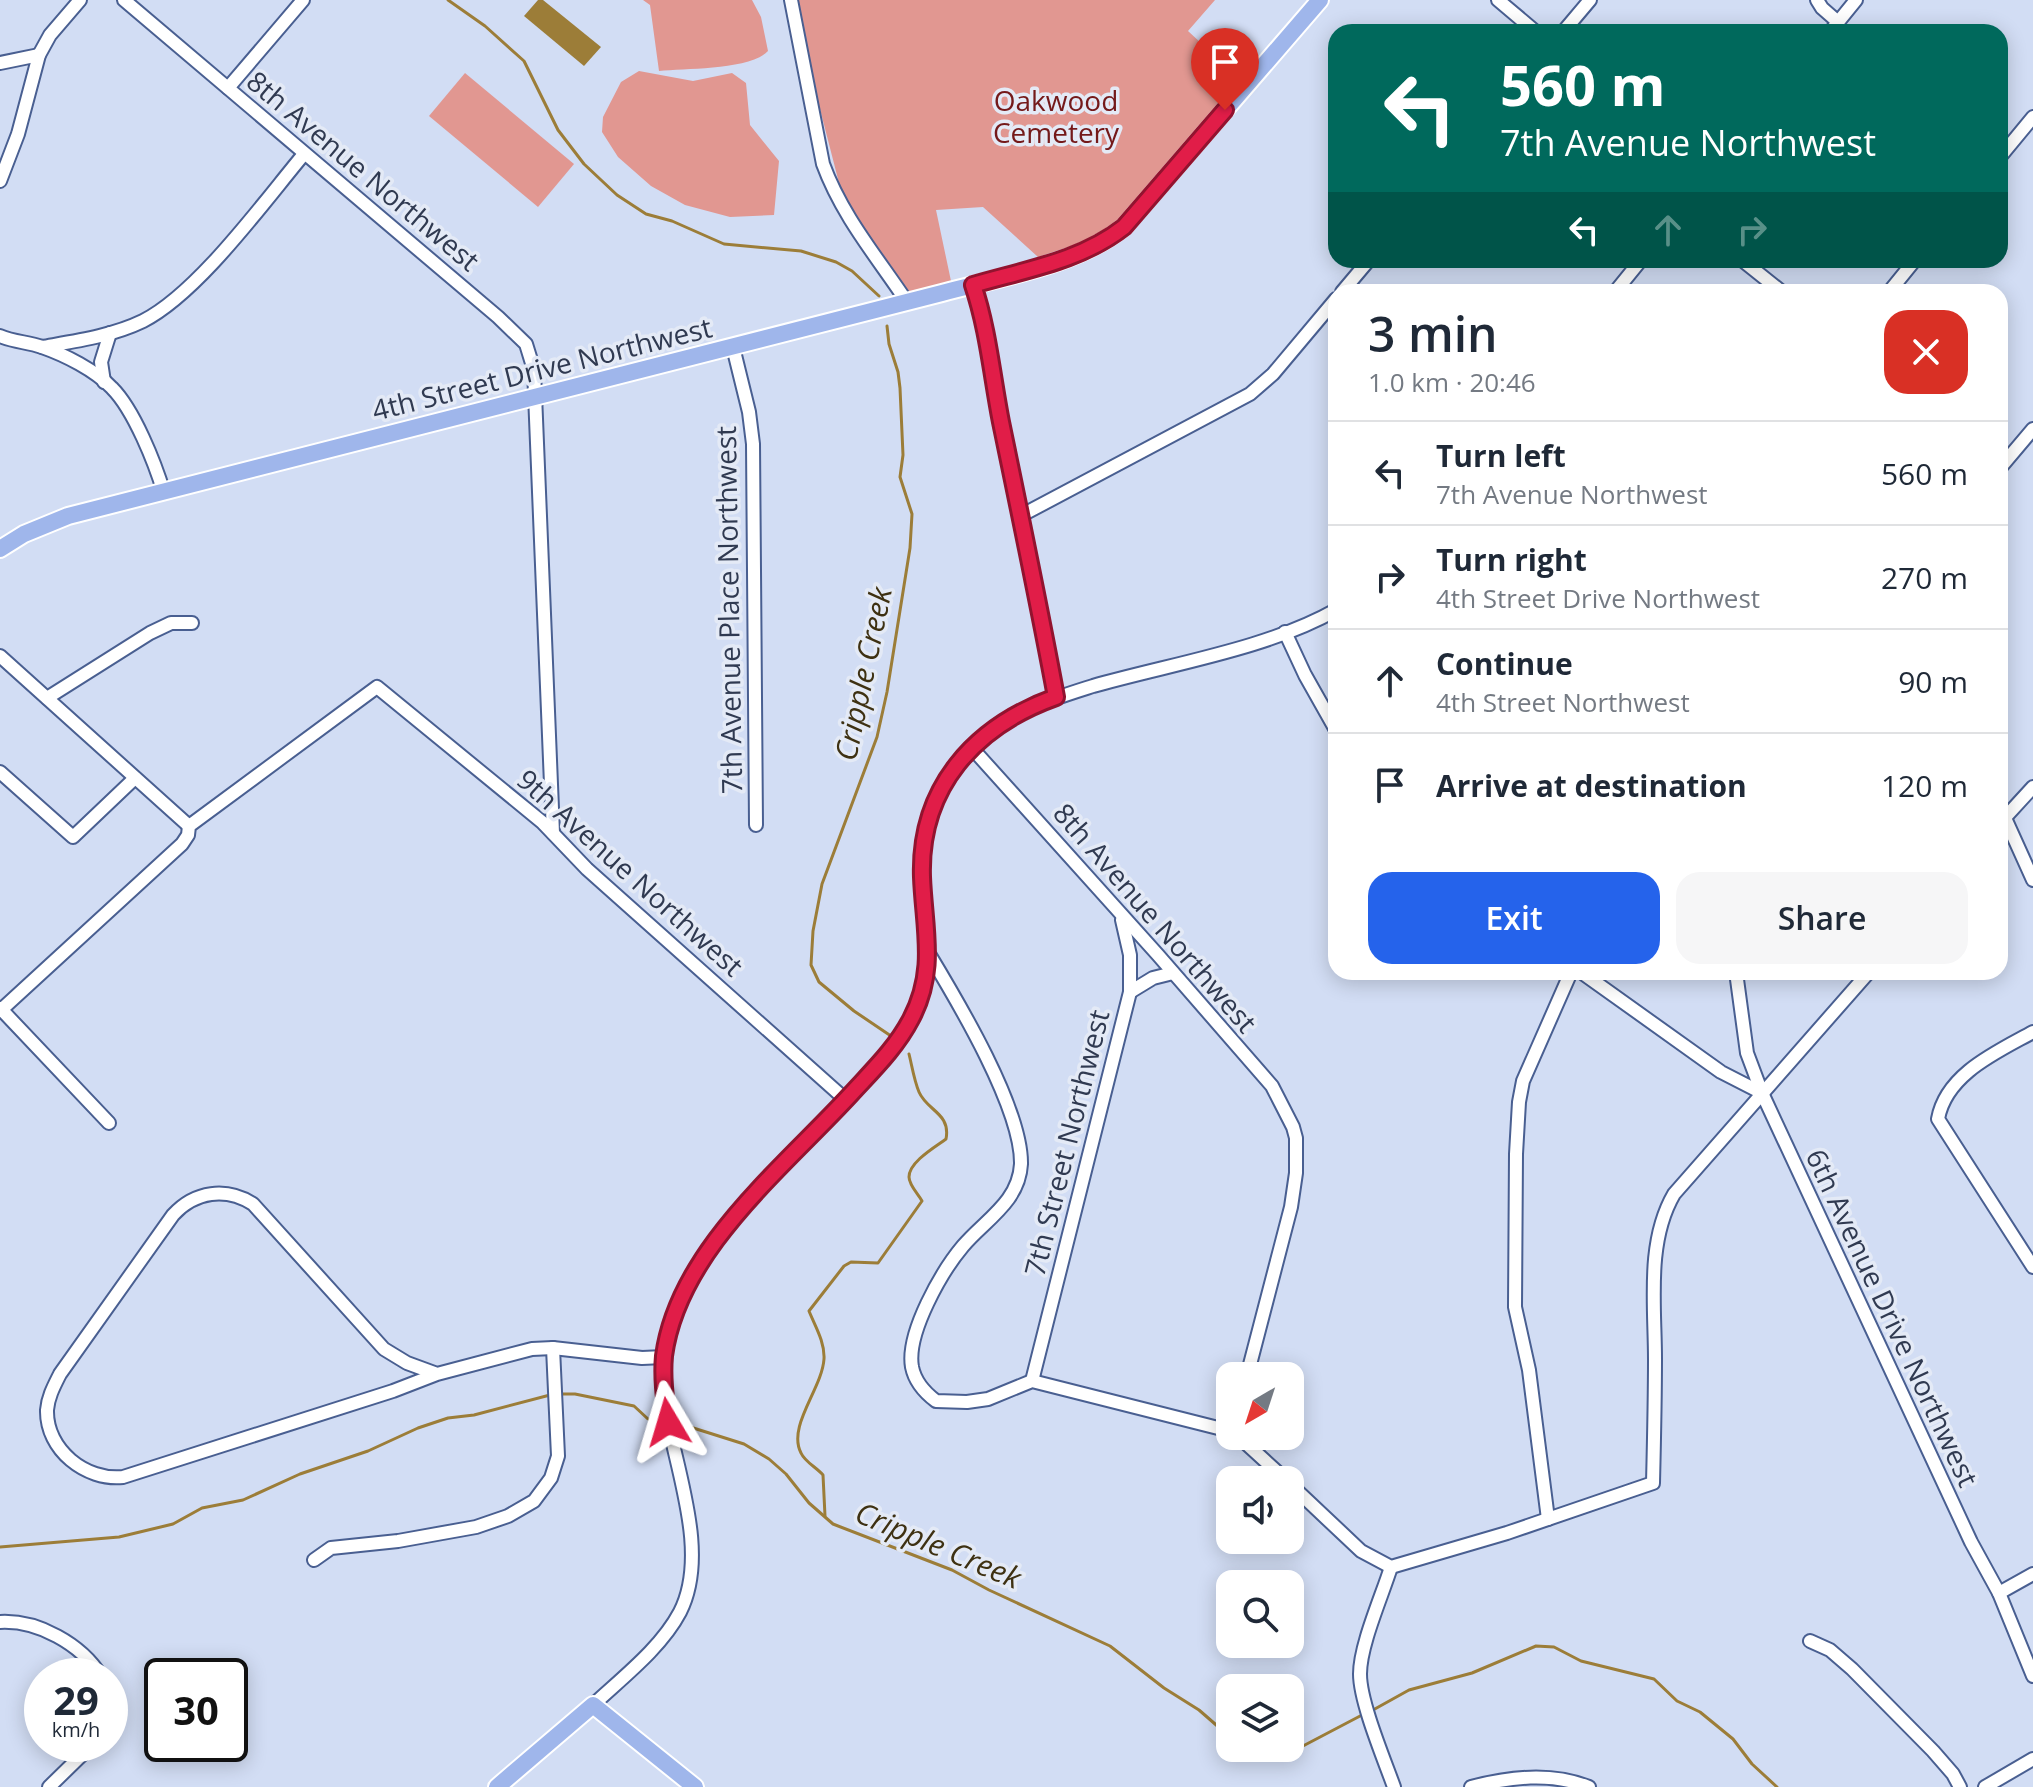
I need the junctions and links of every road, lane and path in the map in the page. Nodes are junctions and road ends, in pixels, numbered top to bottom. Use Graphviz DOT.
graph roads {
  1 [pos="80,0"];
  2 [pos="124,0"];
  3 [pos="303,0"];
  4 [pos="791,0"];
  5 [pos="1320,0"];
  6 [pos="1498,0"];
  7 [pos="1590,0"];
  8 [pos="1817,0"];
  9 [pos="1856,0"];
  10 [pos="1526,24"];
  11 [pos="1570,24"];
  12 [pos="1832,24"];
  13 [pos="1836,24"];
  14 [pos="39,55"];
  15 [pos="0,63"];
  16 [pos="228,88"];
  17 [pos="2033,117"];
  18 [pos="2008,147"];
  19 [pos="304,154"];
  20 [pos="0,181"];
  21 [pos="1362,268"];
  22 [pos="1634,268"];
  23 [pos="1752,268"];
  24 [pos="1908,268"];
  25 [pos="1349,284"];
  26 [pos="1622,284"];
  27 [pos="1772,284"];
  28 [pos="1896,284"];
  29 [pos="973,285"];
  30 [pos="907,302"];
  31 [pos="1328,309"];
  32 [pos="110,333"];
  33 [pos="0,336"];
  34 [pos="42,347"];
  35 [pos="733,347"];
  36 [pos="104,382"];
  37 [pos="536,398"];
  38 [pos="2032,431"];
  39 [pos="2008,459"];
  40 [pos="164,493"];
  41 [pos="1022,515"];
  42 [pos="0,549"];
  43 [pos="1328,613"];
  44 [pos="192,623"];
  45 [pos="1285,632"];
  46 [pos="0,656"];
  47 [pos="1056,697"];
  48 [pos="47,698"];
  49 [pos="1328,716"];
  50 [pos="971,747"];
  51 [pos="0,772"];
  52 [pos="135,778"];
  53 [pos="2033,787"];
  54 [pos="2008,810"];
  55 [pos="756,825"];
  56 [pos="189,826"];
  57 [pos="2008,828"];
  58 [pos="553,833"];
  59 [pos="2033,880"];
  60 [pos="1121,917"];
  61 [pos="929,954"];
  62 [pos="1173,973"];
  63 [pos="1567,980"];
  64 [pos="1592,980"];
  65 [pos="1737,980"];
  66 [pos="1862,980"];
  67 [pos="1130,992"];
  68 [pos="1,1009"];
  69 [pos="2033,1032"];
  70 [pos="1762,1093"];
  71 [pos="846,1100"];
  72 [pos="109,1123"];
  73 [pos="2033,1267"];
  74 [pos="553,1348"];
  75 [pos="664,1357"];
  76 [pos="1251,1362"];
  77 [pos="437,1374"];
  78 [pos="1032,1381"];
  79 [pos="1216,1427"];
  80 [pos="1253,1450"];
  81 [pos="1271,1466"];
  82 [pos="1304,1497"];
  83 [pos="1548,1519"];
  84 [pos="314,1560"];
  85 [pos="1391,1567"];
  86 [pos="2033,1574"];
  87 [pos="1999,1593"];
  88 [pos="0,1622"];
  89 [pos="1810,1641"];
  90 [pos="85,1658"];
  91 [pos="2033,1676"];
  92 [pos="593,1705"];
  93 [pos="2033,1759"];
  94 [pos="75,1762"];
  95 [pos="49,1787"];
  96 [pos="497,1787"];
  97 [pos="695,1787"];
  98 [pos="1394,1787"];
  99 [pos="1471,1787"];
  100 [pos="1589,1787"];
  101 [pos="1960,1787"];
  102 [pos="1985,1787"];
  1 -- 14 [label="street"];
  2 -- 16 [label="street, 8th Avenue Northwest"];
  3 -- 16 [label="street"];
  4 -- 30 [label="street"];
  5 -- 29 [label="main road, 4th Street Drive Northwest"];
  6 -- 10 [label="street"];
  7 -- 11 [label="street"];
  8 -- 12 [label="street"];
  9 -- 13 [label="street"];
  14 -- 15 [label="street"];
  14 -- 20 [label="street"];
  16 -- 19 [label="street, 8th Avenue Northwest"];
  17 -- 18 [label="street"];
  19 -- 32 [label="street"];
  19 -- 37 [label="street, 8th Avenue Northwest"];
  21 -- 25 [label="street"];
  22 -- 26 [label="street"];
  23 -- 27 [label="street"];
  24 -- 28 [label="street"];
  29 -- 30 [label="main road, 4th Street Drive Northwest"];
  29 -- 41 [label="street"];
  30 -- 35 [label="main road, 4th Street Drive Northwest"];
  31 -- 41 [label="street"];
  32 -- 34 [label="street"];
  32 -- 36 [label="street"];
  33 -- 34 [label="street"];
  34 -- 36 [label="street"];
  35 -- 37 [label="main road, 4th Street Drive Northwest"];
  35 -- 55 [label="street, 7th Avenue Place Northwest"];
  36 -- 40 [label="street"];
  37 -- 40 [label="main road, 4th Street Drive Northwest"];
  37 -- 58 [label="street, 8th Avenue Northwest"];
  38 -- 39 [label="street"];
  40 -- 42 [label="main road, 4th Street Drive Northwest"];
  41 -- 47 [label="street"];
  43 -- 45 [label="street"];
  44 -- 48 [label="street"];
  45 -- 47 [label="street"];
  45 -- 49 [label="street"];
  46 -- 48 [label="street"];
  47 -- 50 [label="street"];
  48 -- 52 [label="street"];
  50 -- 60 [label="street, 8th Avenue Northwest"];
  50 -- 61 [label="street"];
  51 -- 52 [label="street"];
  52 -- 56 [label="street"];
  53 -- 54 [label="street"];
  56 -- 58 [label="street, 9th Avenue Northwest"];
  56 -- 68 [label="street"];
  57 -- 59 [label="street"];
  58 -- 71 [label="street, 9th Avenue Northwest"];
  60 -- 62 [label="street, 8th Avenue Northwest"];
  60 -- 67 [label="street, 7th Street Northwest"];
  61 -- 71 [label="street"];
  61 -- 78 [label="street"];
  62 -- 67 [label="street"];
  62 -- 76 [label="street, 8th Avenue Northwest"];
  63 -- 83 [label="street"];
  64 -- 70 [label="street"];
  65 -- 70 [label="street, 6th Avenue Drive Northwest"];
  66 -- 70 [label="street"];
  67 -- 78 [label="street, 7th Street Northwest"];
  68 -- 72 [label="street"];
  69 -- 73 [label="street"];
  70 -- 83 [label="street"];
  70 -- 87 [label="street, 6th Avenue Drive Northwest"];
  71 -- 75 [label="street"];
  74 -- 75 [label="street"];
  74 -- 77 [label="street"];
  74 -- 84 [label="street"];
  75 -- 92 [label="street"];
  77 -- 77 [label="street"];
  78 -- 79 [label="street"];
  80 -- 81 [label="street"];
  82 -- 85 [label="street"];
  83 -- 85 [label="street"];
  85 -- 98 [label="street"];
  86 -- 87 [label="street"];
  87 -- 91 [label="street, 6th Avenue Drive Northwest"];
  88 -- 90 [label="street"];
  89 -- 101 [label="street"];
  92 -- 96 [label="main road"];
  92 -- 97 [label="main road"];
  93 -- 102 [label="street"];
  94 -- 95 [label="street"];
  99 -- 100 [label="street"];
}
